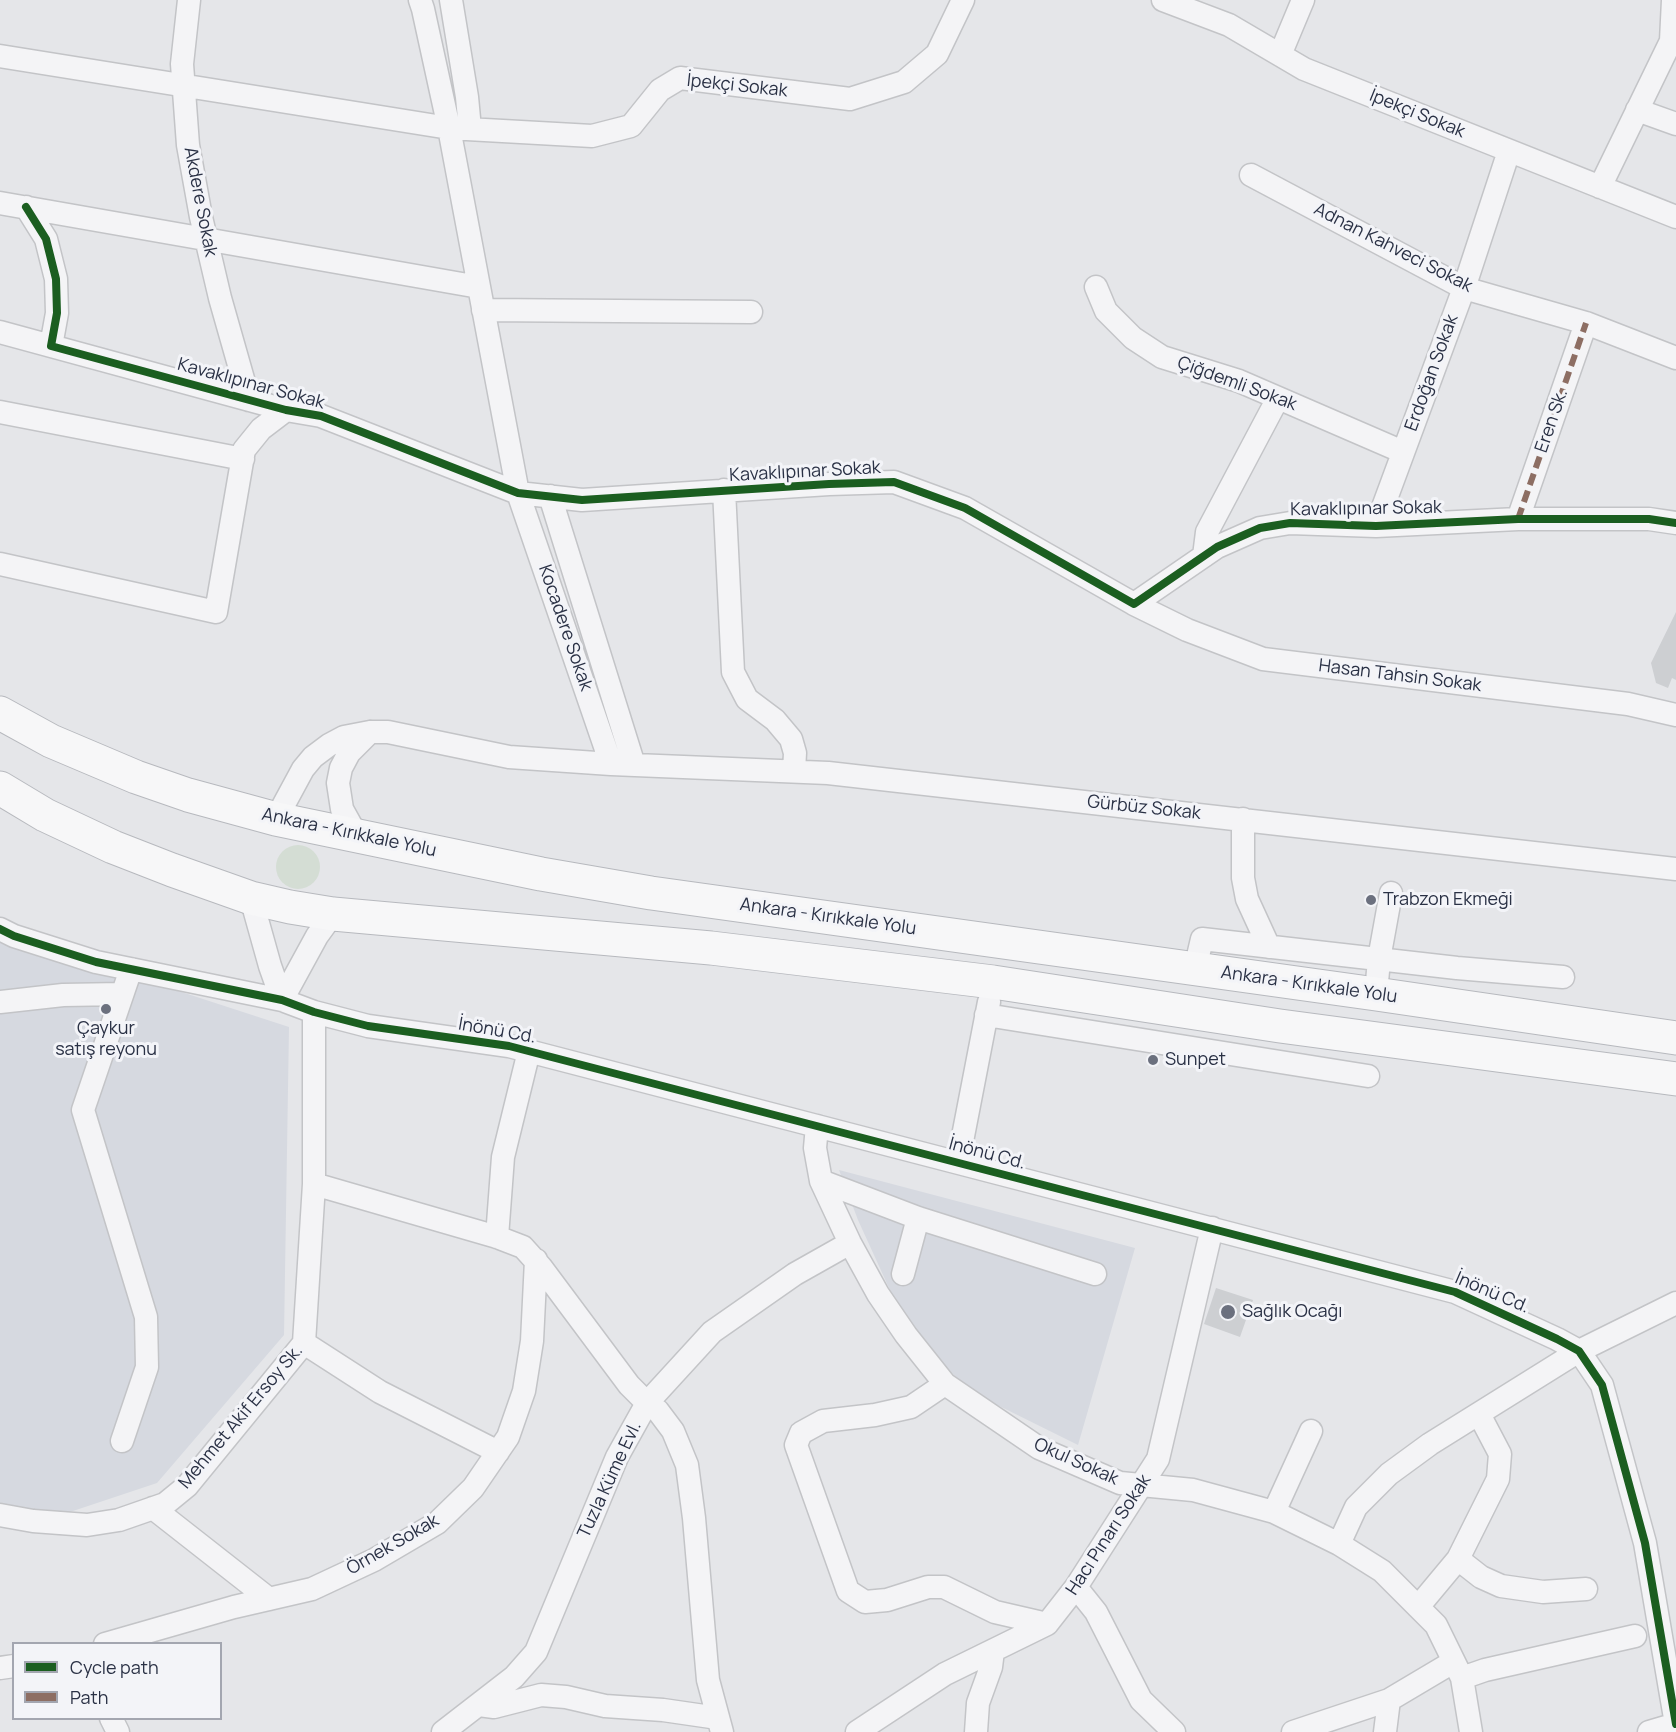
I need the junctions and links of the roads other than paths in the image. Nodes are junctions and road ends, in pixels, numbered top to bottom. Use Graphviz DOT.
graph roads {
  1 [pos="189,0"];
  2 [pos="420,0"];
  3 [pos="451,0"];
  4 [pos="963,0"];
  5 [pos="1164,0"];
  6 [pos="1303,0"];
  7 [pos="1673,0"];
  8 [pos="1280,55"];
  9 [pos="0,56"];
  10 [pos="183,85"];
  11 [pos="1637,110"];
  12 [pos="1676,124"];
  13 [pos="459,128"];
  14 [pos="1509,151"];
  15 [pos="1251,175"];
  16 [pos="1600,187"];
  17 [pos="0,203"];
  18 [pos="26,207"];
  19 [pos="1676,217"];
  20 [pos="206,239"];
  21 [pos="479,287"];
  22 [pos="1096,287"];
  23 [pos="1464,288"];
  24 [pos="483,310"];
  25 [pos="751,312"];
  26 [pos="1586,323"];
  27 [pos="0,332"];
  28 [pos="51,346"];
  29 [pos="1676,358"];
  30 [pos="1278,398"];
  31 [pos="249,400"];
  32 [pos="286,410"];
  33 [pos="0,412"];
  34 [pos="1403,452"];
  35 [pos="243,459"];
  36 [pos="724,490"];
  37 [pos="518,493"];
  38 [pos="550,496"];
  39 [pos="1518,519"];
  40 [pos="1676,523"];
  41 [pos="1376,526"];
  42 [pos="1204,556"];
  43 [pos="0,564"];
  44 [pos="1134,604"];
  45 [pos="0,713"];
  46 [pos="1676,715"];
  47 [pos="370,732"];
  48 [pos="611,764"];
  49 [pos="634,765"];
  50 [pos="794,771"];
  51 [pos="0,788"];
  52 [pos="276,819"];
  53 [pos="1243,819"];
  54 [pos="357,836"];
  55 [pos="1676,869"];
  56 [pos="1391,893"];
  57 [pos="251,898"];
  58 [pos="333,914"];
  59 [pos="0,929"];
  60 [pos="1269,947"];
  61 [pos="1379,959"];
  62 [pos="130,969"];
  63 [pos="1195,969"];
  64 [pos="1563,977"];
  65 [pos="993,982"];
  66 [pos="1376,993"];
  67 [pos="122,994"];
  68 [pos="282,1000"];
  69 [pos="0,1002"];
  70 [pos="314,1012"];
  71 [pos="986,1015"];
  72 [pos="1280,1026"];
  73 [pos="1676,1038"];
  74 [pos="530,1051"];
  75 [pos="1274,1062"];
  76 [pos="1368,1076"];
  77 [pos="1676,1080"];
  78 [pos="818,1126"];
  79 [pos="958,1162"];
  80 [pos="821,1181"];
  81 [pos="314,1184"];
  82 [pos="918,1218"];
  83 [pos="1212,1228"];
  84 [pos="497,1237"];
  85 [pos="850,1243"];
  86 [pos="536,1260"];
  87 [pos="903,1274"];
  88 [pos="1095,1274"];
  89 [pos="1676,1303"];
  90 [pos="304,1343"];
  91 [pos="1579,1351"];
  92 [pos="945,1384"];
  93 [pos="647,1403"];
  94 [pos="1479,1414"];
  95 [pos="1311,1431"];
  96 [pos="122,1441"];
  97 [pos="498,1452"];
  98 [pos="1141,1486"];
  99 [pos="153,1508"];
  100 [pos="1274,1512"];
  101 [pos="0,1515"];
  102 [pos="1339,1544"];
  103 [pos="1458,1559"];
  104 [pos="1076,1587"];
  105 [pos="1586,1589"];
  106 [pos="269,1599"];
  107 [pos="1418,1607"];
  108 [pos="1047,1624"];
  109 [pos="1635,1636"];
  110 [pos="112,1642"];
  111 [pos="993,1651"];
  112 [pos="1458,1670"];
  113 [pos="1389,1700"];
  114 [pos="1674,1701"];
  115 [pos="479,1705"];
  116 [pos="1676,1724"];
  117 [pos="720,1725"];
  118 [pos="444,1732"];
  119 [pos="857,1732"];
  120 [pos="976,1732"];
  121 [pos="1174,1732"];
  122 [pos="1293,1732"];
  123 [pos="1385,1732"];
  124 [pos="1472,1732"];
  125 [pos="1649,1732"];
  1 -- 10 [label="street, Akdere Sokak"];
  2 -- 13 [label="street"];
  3 -- 13 [label="street"];
  4 -- 13 [label="street, İpekçi Sokak"];
  5 -- 8 [label="street, İpekçi Sokak"];
  6 -- 8 [label="street"];
  7 -- 11 [label="street"];
  8 -- 14 [label="street, İpekçi Sokak"];
  9 -- 10 [label="street, İpekçi Sokak"];
  10 -- 13 [label="street, İpekçi Sokak"];
  10 -- 20 [label="street, Akdere Sokak"];
  11 -- 12 [label="street"];
  11 -- 16 [label="street"];
  13 -- 21 [label="street, Kocadere Sokak"];
  14 -- 16 [label="street, İpekçi Sokak"];
  14 -- 23 [label="street, Erdoğan Sokak"];
  15 -- 23 [label="street, Adnan Kahveci Sokak"];
  16 -- 19 [label="street, İpekçi Sokak"];
  17 -- 18 [label="street"];
  18 -- 20 [label="street"];
  18 -- 28 [label="street"];
  20 -- 21 [label="street"];
  20 -- 31 [label="street, Akdere Sokak"];
  21 -- 24 [label="street, Kocadere Sokak"];
  22 -- 30 [label="street, Çiğdemli Sokak"];
  23 -- 26 [label="street, Adnan Kahveci Sokak"];
  23 -- 34 [label="street, Erdoğan Sokak"];
  24 -- 25 [label="street"];
  24 -- 37 [label="street, Kocadere Sokak"];
  26 -- 29 [label="street, Adnan Kahveci Sokak"];
  26 -- 39 [label="street, Eren Sk."];
  27 -- 28 [label="street, Kavaklıpınar Sokak"];
  28 -- 31 [label="street, Kavaklıpınar Sokak"];
  30 -- 34 [label="street, Çiğdemli Sokak"];
  30 -- 42 [label="street"];
  31 -- 32 [label="street, Kavaklıpınar Sokak"];
  32 -- 35 [label="street"];
  32 -- 37 [label="street, Kavaklıpınar Sokak"];
  33 -- 35 [label="street"];
  34 -- 41 [label="street, Erdoğan Sokak"];
  35 -- 43 [label="street"];
  36 -- 38 [label="street, Kavaklıpınar Sokak"];
  36 -- 44 [label="street, Kavaklıpınar Sokak"];
  36 -- 50 [label="street"];
  37 -- 38 [label="street, Kavaklıpınar Sokak"];
  37 -- 48 [label="street, Kocadere Sokak"];
  38 -- 49 [label="street, Kocadere Sokak"];
  39 -- 40 [label="street, Kavaklıpınar Sokak"];
  39 -- 41 [label="street, Kavaklıpınar Sokak"];
  41 -- 42 [label="street, Kavaklıpınar Sokak"];
  42 -- 44 [label="street, Kavaklıpınar Sokak"];
  44 -- 46 [label="street, Hasan Tahsin Sokak"];
  45 -- 52 [label="highway, Ankara - Kırıkkale Yolu"];
  47 -- 48 [label="street, Gürbüz Sokak"];
  47 -- 52 [label="street, Gürbüz Sokak"];
  47 -- 54 [label="street"];
  48 -- 49 [label="street, Gürbüz Sokak"];
  49 -- 50 [label="street, Gürbüz Sokak"];
  50 -- 53 [label="street, Gürbüz Sokak"];
  51 -- 57 [label="highway"];
  52 -- 54 [label="highway, Ankara - Kırıkkale Yolu"];
  53 -- 55 [label="street, Gürbüz Sokak"];
  53 -- 60 [label="street"];
  54 -- 63 [label="highway, Ankara - Kırıkkale Yolu"];
  56 -- 61 [label="street"];
  57 -- 58 [label="highway"];
  57 -- 68 [label="street"];
  58 -- 65 [label="highway"];
  58 -- 68 [label="street"];
  59 -- 62 [label="street, İnönü Cd."];
  60 -- 61 [label="street"];
  60 -- 63 [label="street"];
  61 -- 64 [label="street"];
  61 -- 66 [label="street"];
  62 -- 67 [label="street"];
  62 -- 68 [label="street, İnönü Cd."];
  63 -- 66 [label="highway, Ankara - Kırıkkale Yolu"];
  65 -- 71 [label="street"];
  65 -- 72 [label="highway"];
  66 -- 73 [label="highway, Ankara - Kırıkkale Yolu"];
  67 -- 69 [label="street"];
  67 -- 96 [label="street"];
  68 -- 70 [label="street, İnönü Cd."];
  70 -- 74 [label="street, İnönü Cd."];
  70 -- 81 [label="street, Mehmet Akif Ersoy Sk."];
  71 -- 75 [label="street"];
  71 -- 79 [label="street"];
  72 -- 75 [label="street"];
  72 -- 77 [label="highway"];
  74 -- 78 [label="street, İnönü Cd."];
  74 -- 84 [label="street"];
  75 -- 76 [label="street"];
  78 -- 79 [label="street, İnönü Cd."];
  78 -- 80 [label="street, Okul Sokak"];
  79 -- 83 [label="street, İnönü Cd."];
  80 -- 82 [label="street"];
  80 -- 85 [label="street, Okul Sokak"];
  81 -- 84 [label="street"];
  81 -- 90 [label="street, Mehmet Akif Ersoy Sk."];
  82 -- 87 [label="street"];
  82 -- 88 [label="street"];
  83 -- 91 [label="street, İnönü Cd."];
  83 -- 98 [label="street, Hacı Pınarı Sokak"];
  84 -- 86 [label="street"];
  85 -- 92 [label="street, Okul Sokak"];
  85 -- 93 [label="street, Tuzla Küme Evl."];
  86 -- 93 [label="street"];
  86 -- 97 [label="street, Örnek Sokak"];
  89 -- 91 [label="street"];
  90 -- 97 [label="street"];
  90 -- 99 [label="street, Mehmet Akif Ersoy Sk."];
  91 -- 94 [label="street"];
  91 -- 114 [label="street, İnönü Cd."];
  92 -- 98 [label="street, Okul Sokak"];
  92 -- 108 [label="street"];
  93 -- 115 [label="street, Tuzla Küme Evl."];
  93 -- 117 [label="street"];
  94 -- 102 [label="street"];
  94 -- 103 [label="street"];
  95 -- 100 [label="street"];
  97 -- 106 [label="street, Örnek Sokak"];
  98 -- 100 [label="street, Okul Sokak"];
  98 -- 104 [label="street, Hacı Pınarı Sokak"];
  99 -- 101 [label="street, Mehmet Akif Ersoy Sk."];
  99 -- 106 [label="street"];
  100 -- 102 [label="street, Okul Sokak"];
  102 -- 107 [label="street, Okul Sokak"];
  103 -- 105 [label="street"];
  103 -- 107 [label="street"];
  104 -- 108 [label="street, Hacı Pınarı Sokak"];
  104 -- 121 [label="street"];
  106 -- 110 [label="street, Örnek Sokak"];
  107 -- 112 [label="street, Okul Sokak"];
  108 -- 111 [label="street, Hacı Pınarı Sokak"];
  109 -- 112 [label="street"];
  111 -- 119 [label="street, Hacı Pınarı Sokak"];
  111 -- 120 [label="street"];
  112 -- 113 [label="street"];
  112 -- 124 [label="street, Okul Sokak"];
  113 -- 122 [label="street"];
  113 -- 123 [label="street"];
  114 -- 116 [label="street, İnönü Cd."];
  115 -- 117 [label="street"];
  115 -- 118 [label="street, Tuzla Küme Evl."];
  116 -- 125 [label="street"];
}
